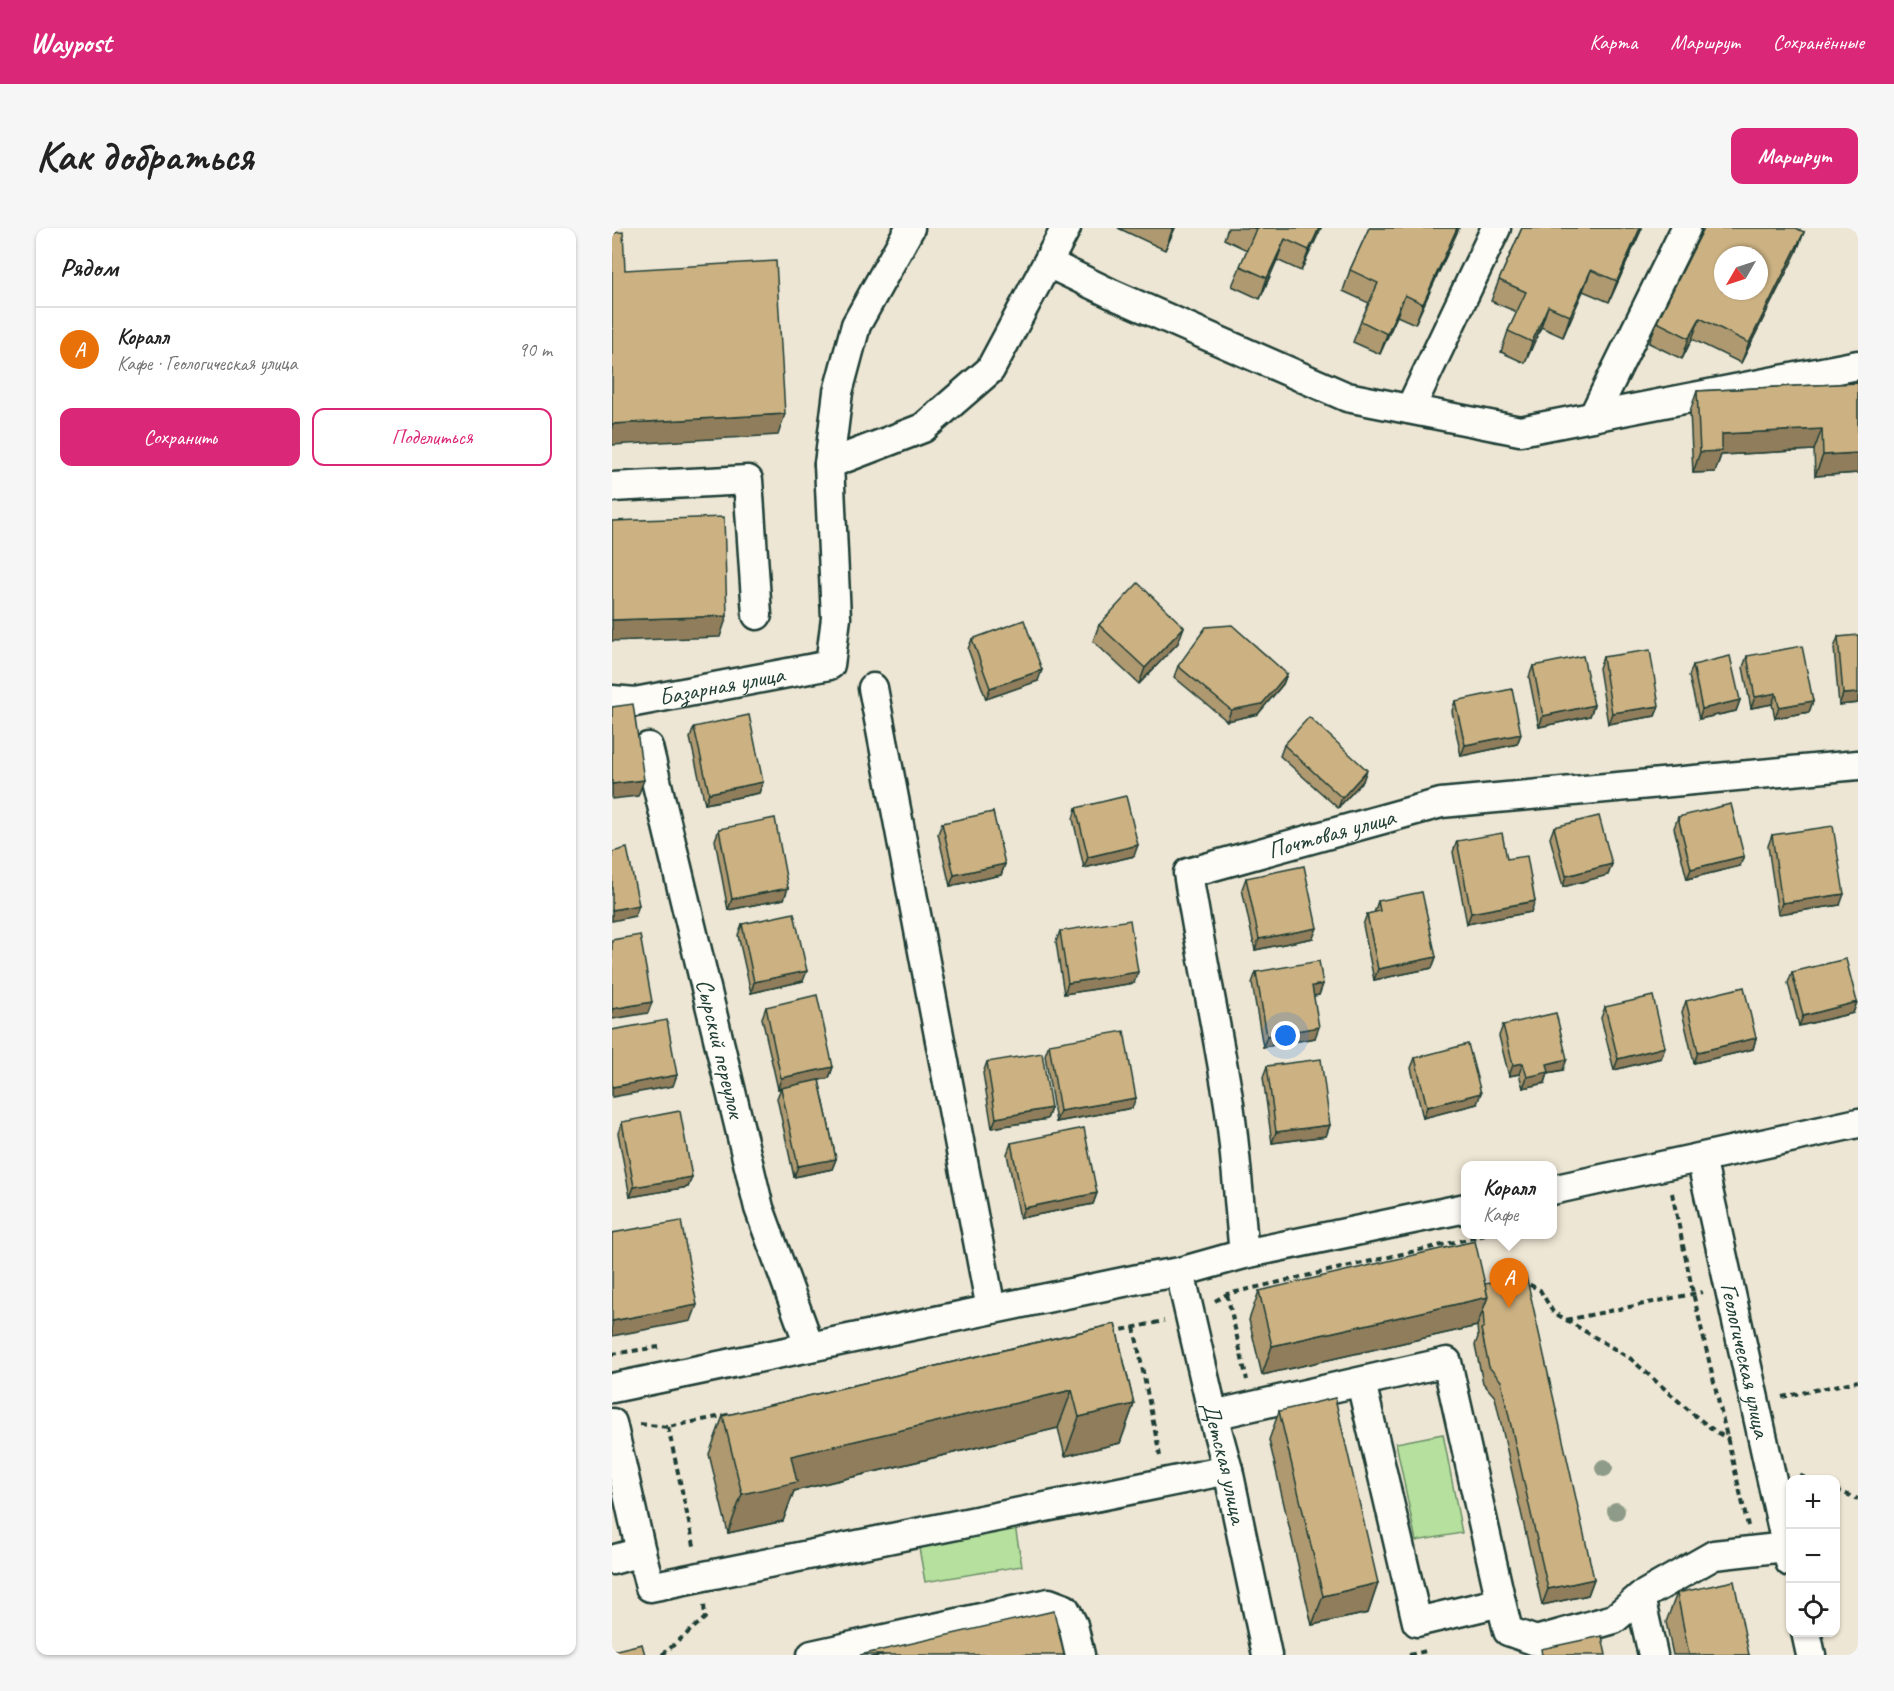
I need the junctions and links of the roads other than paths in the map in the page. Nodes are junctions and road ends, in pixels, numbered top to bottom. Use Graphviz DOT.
graph roads {
  1 [pos="910,228"];
  2 [pos="1066,228"];
  3 [pos="1496,228"];
  4 [pos="1686,228"];
  5 [pos="1048,263"];
  6 [pos="1858,364"];
  7 [pos="1410,409"];
  8 [pos="1593,417"];
  9 [pos="829,464"];
  10 [pos="612,487"];
  11 [pos="757,615"];
  12 [pos="873,688"];
  13 [pos="612,700"];
  14 [pos="648,747"];
  15 [pos="1858,765"];
  16 [pos="1858,1123"];
  17 [pos="1701,1158"];
  18 [pos="1557,1189"];
  19 [pos="1461,1209"];
  20 [pos="1232,1258"];
  21 [pos="1180,1272"];
  22 [pos="991,1309"];
  23 [pos="808,1347"];
  24 [pos="1361,1382"];
  25 [pos="612,1388"];
  26 [pos="1213,1415"];
  27 [pos="623,1423"];
  28 [pos="1228,1470"];
  29 [pos="1786,1541"];
  30 [pos="641,1552"];
  31 [pos="1786,1554"];
  32 [pos="612,1560"];
  33 [pos="1640,1597"];
  34 [pos="1501,1602"];
  35 [pos="1807,1637"];
  36 [pos="812,1655"];
  37 [pos="1080,1655"];
  38 [pos="1267,1655"];
  39 [pos="1653,1655"];
  40 [pos="1811,1655"];
  1 -- 9 [label="street"];
  2 -- 5 [label="street"];
  3 -- 7 [label="street"];
  4 -- 8 [label="street"];
  5 -- 7 [label="street"];
  5 -- 9 [label="street"];
  6 -- 8 [label="street"];
  7 -- 8 [label="street"];
  9 -- 13 [label="street, Базарная улица"];
  10 -- 11 [label="street"];
  12 -- 22 [label="street"];
  14 -- 23 [label="street, Сырский переулок"];
  15 -- 20 [label="street, Почтовая улица"];
  16 -- 17 [label="street"];
  17 -- 18 [label="street"];
  17 -- 29 [label="street, Геологическая улица"];
  19 -- 20 [label="street"];
  20 -- 21 [label="street"];
  21 -- 22 [label="street"];
  21 -- 26 [label="street, Детская улица"];
  22 -- 23 [label="street"];
  23 -- 25 [label="street"];
  24 -- 26 [label="street"];
  24 -- 34 [label="street"];
  24 -- 34 [label="street"];
  26 -- 28 [label="street, Детская улица"];
  27 -- 30 [label="street"];
  28 -- 30 [label="street"];
  28 -- 38 [label="street, Детская улица"];
  30 -- 32 [label="street"];
  31 -- 33 [label="street"];
  33 -- 34 [label="street"];
  33 -- 39 [label="street"];
  35 -- 40 [label="street"];
  36 -- 37 [label="street"];
}
